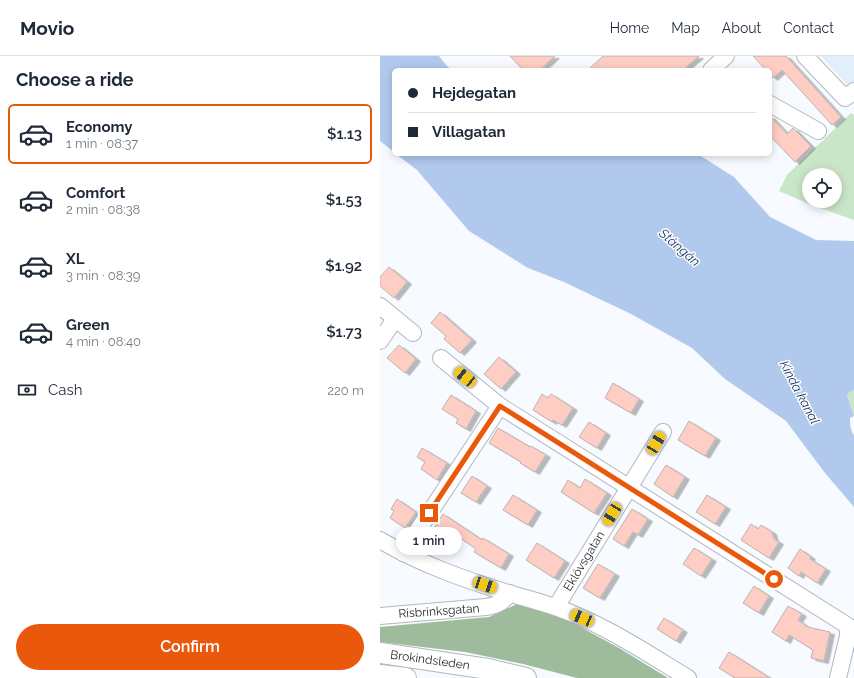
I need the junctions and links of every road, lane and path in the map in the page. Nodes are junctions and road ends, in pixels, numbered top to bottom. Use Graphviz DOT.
graph roads {
  1 [pos="805,56"];
  2 [pos="850,94"];
  3 [pos="772,105"];
  4 [pos="818,132"];
  5 [pos="380,306"];
  6 [pos="395,319"];
  7 [pos="413,333"];
  8 [pos="380,341"];
  9 [pos="441,358"];
  10 [pos="500,406"];
  11 [pos="663,432"];
  12 [pos="628,488"];
  13 [pos="380,540"];
  14 [pos="403,553"];
  15 [pos="510,593"];
  16 [pos="556,607"];
  17 [pos="380,616"];
  18 [pos="850,633"];
  19 [pos="380,653"];
  20 [pos="380,675"];
  21 [pos="406,678"];
  22 [pos="526,678"];
  23 [pos="688,678"];
  24 [pos="838,678"];
  1 -- 2 [label="street"];
  3 -- 4 [label="street"];
  5 -- 6 [label="street"];
  6 -- 7 [label="street"];
  6 -- 8 [label="street"];
  9 -- 10 [label="street"];
  10 -- 12 [label="street"];
  10 -- 14 [label="street"];
  11 -- 12 [label="street, Eklövsgatan"];
  12 -- 16 [label="street, Eklövsgatan"];
  12 -- 18 [label="street"];
  13 -- 14 [label="street"];
  14 -- 15 [label="street"];
  15 -- 16 [label="street"];
  15 -- 17 [label="street, Risbrinksgatan"];
  16 -- 23 [label="street"];
  18 -- 24 [label="street"];
  19 -- 22 [label="main road, Brokindsleden"];
  20 -- 21 [label="main road, Brokindsleden"];
}
